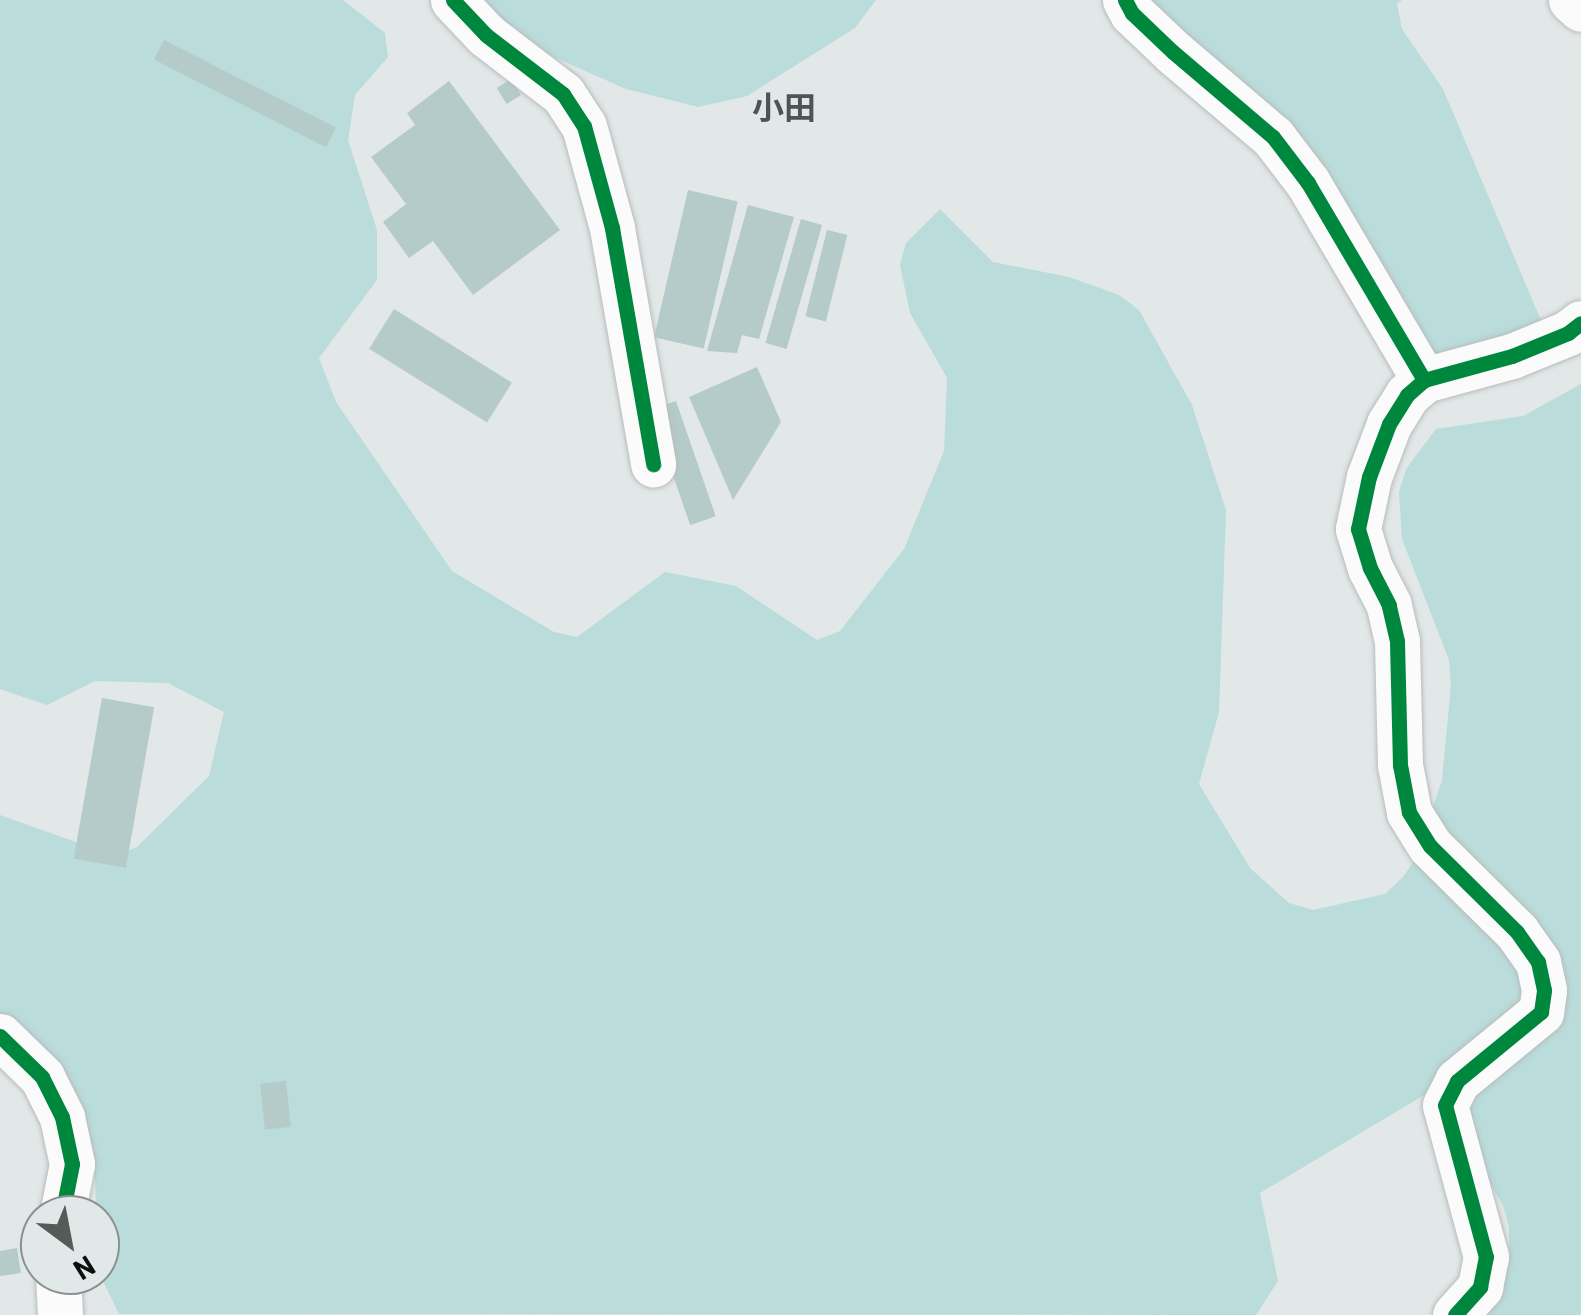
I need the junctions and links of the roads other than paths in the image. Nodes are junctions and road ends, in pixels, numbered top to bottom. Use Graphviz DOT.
graph roads {
  1 [pos="453,0"];
  2 [pos="1126,0"];
  3 [pos="1572,0"];
  4 [pos="1581,9"];
  5 [pos="1581,323"];
  6 [pos="1424,380"];
  7 [pos="652,464"];
  8 [pos="0,1036"];
  9 [pos="66,1195"];
  10 [pos="1455,1315"];
  1 -- 7 [label="street"];
  2 -- 6 [label="street"];
  3 -- 4 [label="street"];
  5 -- 6 [label="street"];
  6 -- 10 [label="street"];
  8 -- 9 [label="street"];
}
